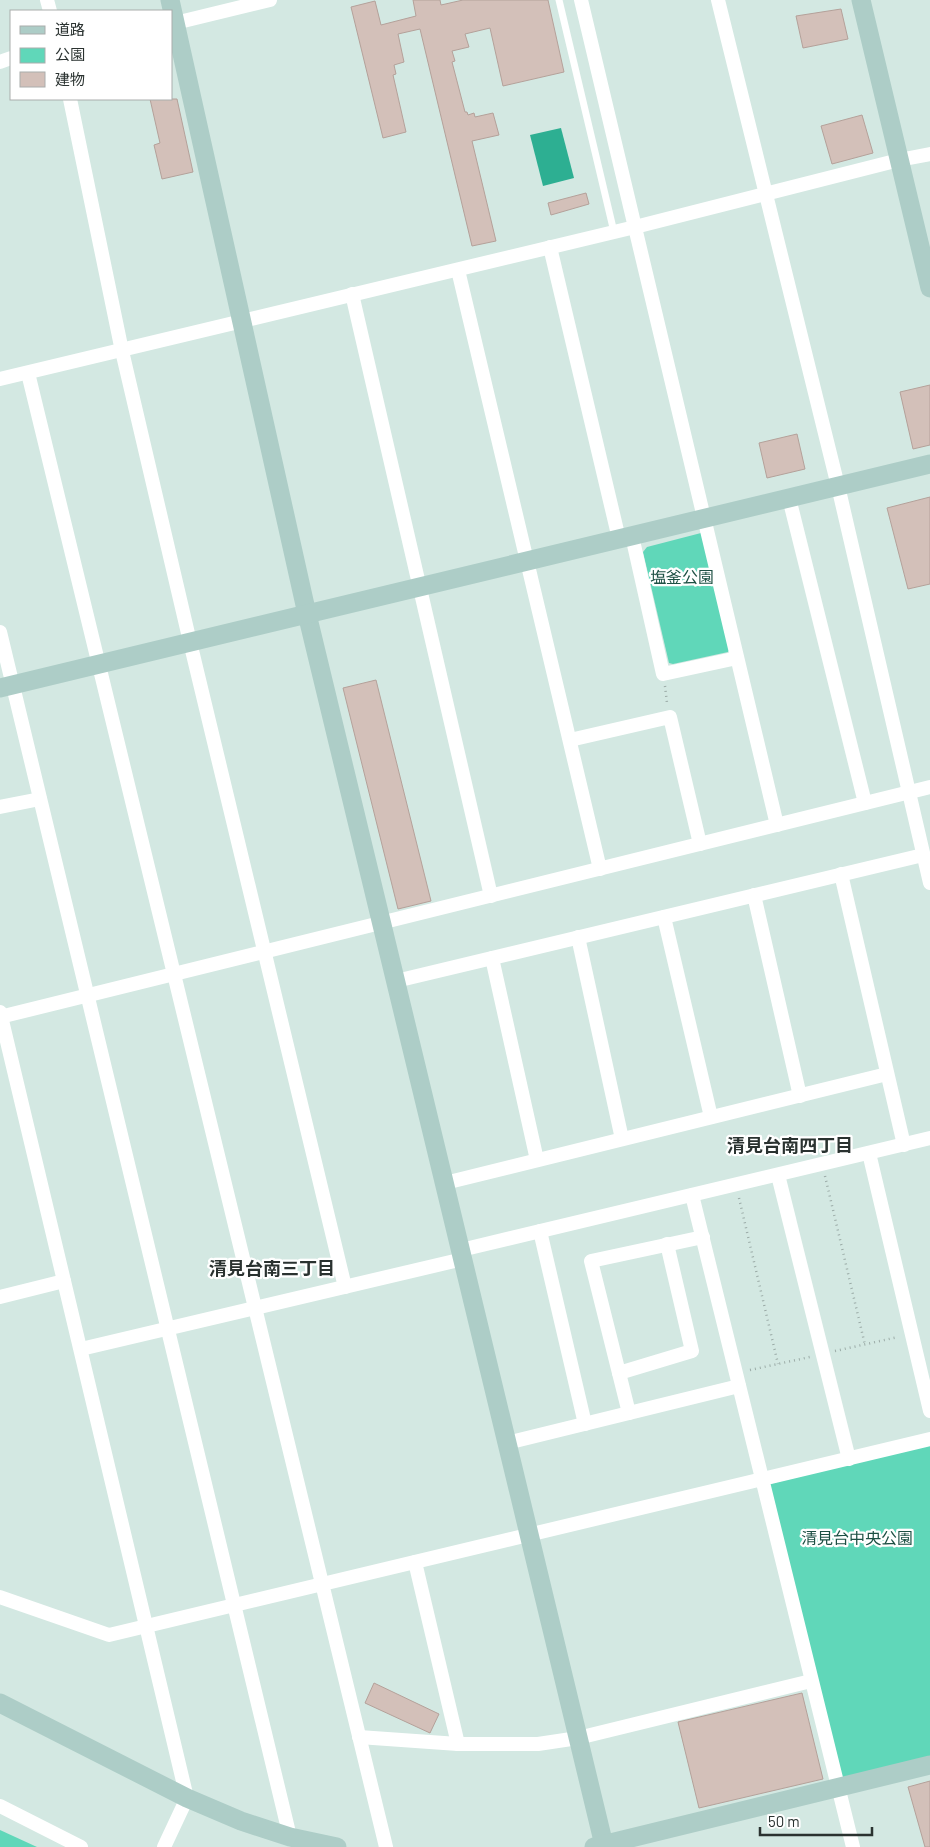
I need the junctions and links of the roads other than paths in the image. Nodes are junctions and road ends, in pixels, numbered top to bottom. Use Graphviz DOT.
graph roads {
  1 [pos="270,0"];
  2 [pos="559,0"];
  3 [pos="581,0"];
  4 [pos="718,0"];
  5 [pos="861,0"];
  6 [pos="173,24"];
  7 [pos="70,100"];
  8 [pos="930,154"];
  9 [pos="900,160"];
  10 [pos="766,194"];
  11 [pos="635,227"];
  12 [pos="614,232"];
  13 [pos="550,248"];
  14 [pos="458,270"];
  15 [pos="930,288"];
  16 [pos="352,294"];
  17 [pos="242,320"];
  18 [pos="122,351"];
  19 [pos="28,373"];
  20 [pos="1,375"];
  21 [pos="930,464"];
  22 [pos="838,486"];
  23 [pos="789,498"];
  24 [pos="704,518"];
  25 [pos="625,537"];
  26 [pos="528,561"];
  27 [pos="420,586"];
  28 [pos="308,614"];
  29 [pos="0,632"];
  30 [pos="190,642"];
  31 [pos="738,658"];
  32 [pos="98,664"];
  33 [pos="6,687"];
  34 [pos="570,740"];
  35 [pos="930,787"];
  36 [pos="909,792"];
  37 [pos="40,799"];
  38 [pos="865,803"];
  39 [pos="0,807"];
  40 [pos="777,825"];
  41 [pos="700,844"];
  42 [pos="923,855"];
  43 [pos="600,868"];
  44 [pos="841,874"];
  45 [pos="930,884"];
  46 [pos="491,896"];
  47 [pos="754,896"];
  48 [pos="664,917"];
  49 [pos="382,923"];
  50 [pos="578,937"];
  51 [pos="264,952"];
  52 [pos="492,958"];
  53 [pos="174,974"];
  54 [pos="396,981"];
  55 [pos="87,995"];
  56 [pos="0,1015"];
  57 [pos="887,1074"];
  58 [pos="800,1096"];
  59 [pos="711,1118"];
  60 [pos="930,1138"];
  61 [pos="622,1139"];
  62 [pos="904,1145"];
  63 [pos="868,1153"];
  64 [pos="537,1160"];
  65 [pos="778,1175"];
  66 [pos="445,1183"];
  67 [pos="692,1195"];
  68 [pos="540,1231"];
  69 [pos="702,1236"];
  70 [pos="667,1244"];
  71 [pos="462,1255"];
  72 [pos="64,1280"];
  73 [pos="345,1287"];
  74 [pos="0,1297"];
  75 [pos="255,1308"];
  76 [pos="168,1329"];
  77 [pos="80,1349"];
  78 [pos="619,1373"];
  79 [pos="737,1380"];
  80 [pos="930,1411"];
  81 [pos="628,1413"];
  82 [pos="585,1424"];
  83 [pos="930,1439"];
  84 [pos="507,1443"];
  85 [pos="848,1459"];
  86 [pos="762,1480"];
  87 [pos="530,1535"];
  88 [pos="414,1562"];
  89 [pos="322,1584"];
  90 [pos="0,1597"];
  91 [pos="234,1605"];
  92 [pos="146,1626"];
  93 [pos="811,1681"];
  94 [pos="0,1702"];
  95 [pos="359,1737"];
  96 [pos="578,1738"];
  97 [pos="458,1744"];
  98 [pos="930,1765"];
  99 [pos="837,1788"];
  100 [pos="187,1798"];
  101 [pos="0,1806"];
  102 [pos="295,1841"];
  103 [pos="599,1846"];
  104 [pos="81,1847"];
  105 [pos="164,1847"];
  106 [pos="337,1847"];
  107 [pos="386,1847"];
  108 [pos="853,1847"];
  1 -- 6 [label="street"];
  2 -- 12 [label="lane"];
  3 -- 11 [label="street"];
  4 -- 10 [label="street"];
  5 -- 9 [label="street"];
  6 -- 17 [label="street"];
  7 -- 18 [label="street"];
  8 -- 9 [label="street"];
  9 -- 10 [label="street"];
  9 -- 15 [label="street"];
  10 -- 11 [label="street"];
  10 -- 22 [label="street"];
  11 -- 12 [label="street"];
  11 -- 24 [label="street"];
  12 -- 13 [label="street"];
  13 -- 14 [label="street"];
  13 -- 25 [label="street"];
  14 -- 16 [label="street"];
  14 -- 26 [label="street"];
  16 -- 17 [label="street"];
  16 -- 27 [label="street"];
  17 -- 18 [label="street"];
  17 -- 28 [label="street"];
  18 -- 19 [label="street"];
  18 -- 30 [label="street"];
  19 -- 20 [label="street"];
  19 -- 32 [label="street"];
  21 -- 22 [label="street"];
  22 -- 23 [label="street"];
  22 -- 36 [label="street"];
  23 -- 24 [label="street"];
  23 -- 38 [label="street"];
  24 -- 25 [label="street"];
  24 -- 31 [label="street"];
  25 -- 26 [label="street"];
  25 -- 31 [label="street"];
  26 -- 27 [label="street"];
  26 -- 34 [label="street"];
  27 -- 28 [label="street"];
  27 -- 46 [label="street"];
  28 -- 30 [label="street"];
  28 -- 49 [label="street"];
  29 -- 33 [label="street"];
  30 -- 32 [label="street"];
  30 -- 51 [label="street"];
  31 -- 40 [label="street"];
  32 -- 33 [label="street"];
  32 -- 53 [label="street"];
  33 -- 37 [label="street"];
  34 -- 41 [label="street"];
  34 -- 43 [label="street"];
  35 -- 36 [label="street"];
  36 -- 38 [label="street"];
  36 -- 42 [label="street"];
  37 -- 39 [label="street"];
  37 -- 55 [label="street"];
  38 -- 40 [label="street"];
  40 -- 41 [label="street"];
  41 -- 43 [label="street"];
  42 -- 44 [label="street"];
  42 -- 45 [label="street"];
  43 -- 46 [label="street"];
  44 -- 47 [label="street"];
  44 -- 57 [label="street"];
  46 -- 49 [label="street"];
  47 -- 48 [label="street"];
  47 -- 58 [label="street"];
  48 -- 50 [label="street"];
  48 -- 59 [label="street"];
  49 -- 51 [label="street"];
  49 -- 54 [label="street"];
  50 -- 52 [label="street"];
  50 -- 61 [label="street"];
  51 -- 53 [label="street"];
  51 -- 73 [label="street"];
  52 -- 54 [label="street"];
  52 -- 64 [label="street"];
  53 -- 55 [label="street"];
  53 -- 75 [label="street"];
  54 -- 66 [label="street"];
  55 -- 56 [label="street"];
  55 -- 76 [label="street"];
  56 -- 72 [label="street"];
  57 -- 58 [label="street"];
  57 -- 62 [label="street"];
  58 -- 59 [label="street"];
  59 -- 61 [label="street"];
  60 -- 62 [label="street"];
  61 -- 64 [label="street"];
  62 -- 63 [label="street"];
  63 -- 65 [label="street"];
  63 -- 80 [label="street"];
  64 -- 66 [label="street"];
  65 -- 67 [label="street"];
  65 -- 85 [label="street"];
  66 -- 71 [label="street"];
  67 -- 68 [label="street"];
  67 -- 69 [label="street"];
  68 -- 71 [label="street"];
  68 -- 82 [label="street"];
  69 -- 70 [label="street"];
  69 -- 79 [label="street"];
  70 -- 78 [label="street"];
  70 -- 78 [label="street"];
  71 -- 73 [label="street"];
  71 -- 84 [label="street"];
  72 -- 74 [label="street"];
  72 -- 77 [label="street"];
  73 -- 75 [label="street"];
  75 -- 76 [label="street"];
  75 -- 89 [label="street"];
  76 -- 77 [label="street"];
  76 -- 91 [label="street"];
  77 -- 92 [label="street"];
  78 -- 81 [label="street"];
  79 -- 81 [label="street"];
  79 -- 86 [label="street"];
  81 -- 82 [label="street"];
  82 -- 84 [label="street"];
  83 -- 85 [label="street"];
  84 -- 87 [label="street"];
  85 -- 86 [label="street"];
  86 -- 87 [label="street"];
  86 -- 93 [label="street"];
  87 -- 88 [label="street"];
  87 -- 96 [label="street"];
  88 -- 89 [label="street"];
  88 -- 97 [label="street"];
  89 -- 91 [label="street"];
  89 -- 95 [label="street"];
  90 -- 92 [label="street"];
  91 -- 92 [label="street"];
  91 -- 102 [label="street"];
  92 -- 100 [label="street"];
  93 -- 96 [label="street"];
  93 -- 99 [label="street"];
  94 -- 100 [label="street"];
  95 -- 97 [label="street"];
  95 -- 107 [label="street"];
  96 -- 97 [label="street"];
  96 -- 103 [label="street"];
  98 -- 99 [label="street"];
  99 -- 103 [label="street"];
  99 -- 108 [label="street"];
  100 -- 102 [label="street"];
  100 -- 105 [label="street"];
  101 -- 104 [label="street"];
  102 -- 106 [label="street"];
}
